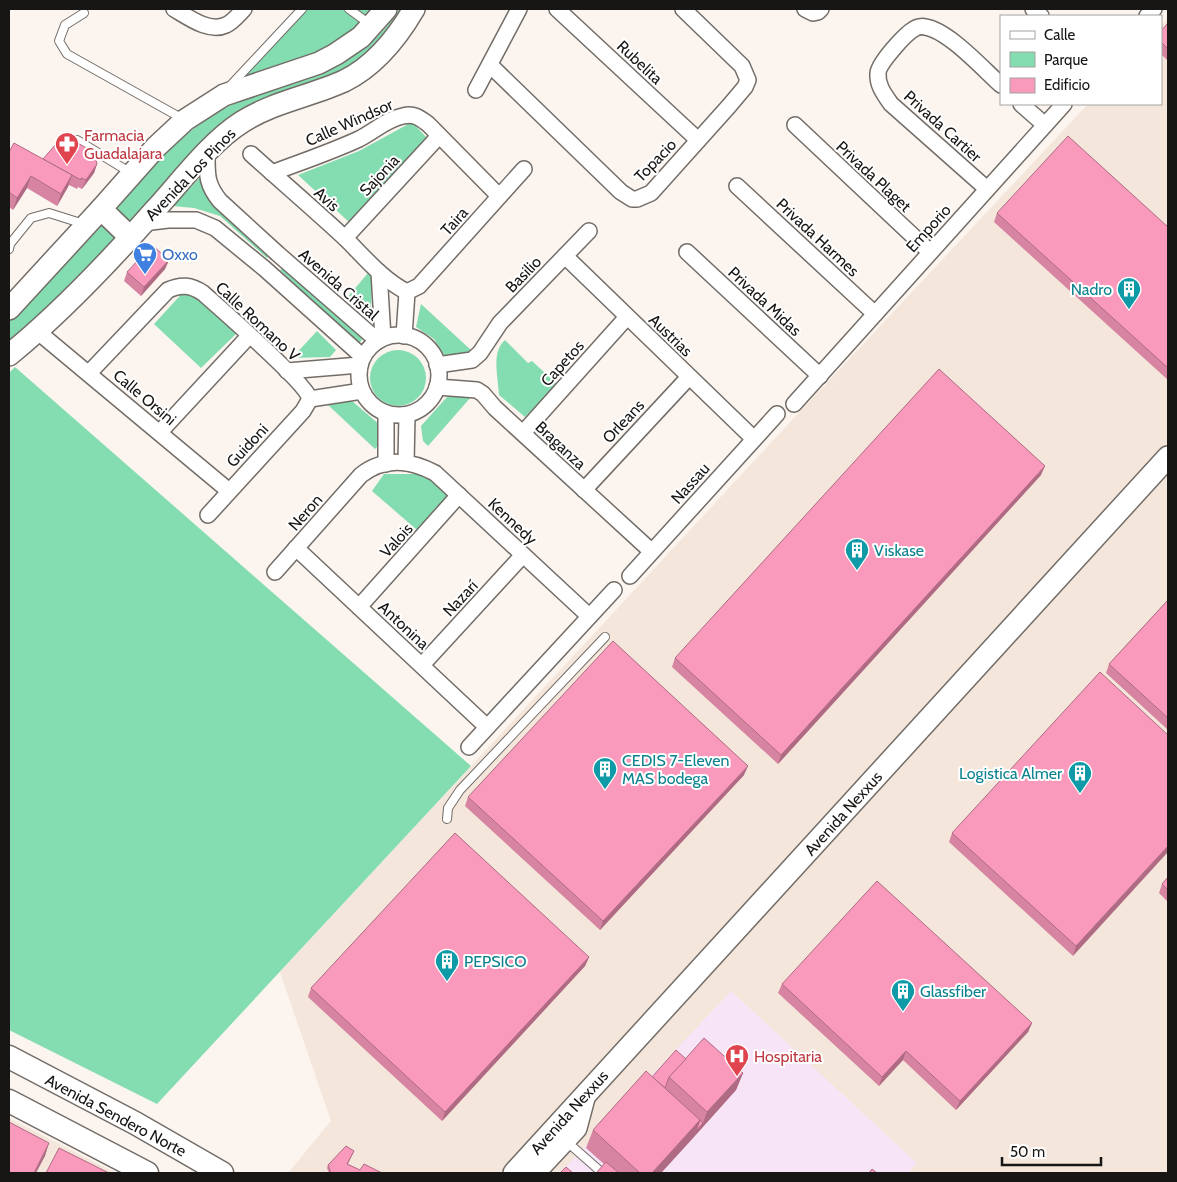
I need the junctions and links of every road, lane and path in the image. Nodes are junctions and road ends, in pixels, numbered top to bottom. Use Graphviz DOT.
graph roads {
  1 [pos="244,9"];
  2 [pos="302,9"];
  3 [pos="349,9"];
  4 [pos="386,9"];
  5 [pos="414,9"];
  6 [pos="519,9"];
  7 [pos="558,9"];
  8 [pos="683,9"];
  9 [pos="180,12"];
  10 [pos="84,13"];
  11 [pos="372,26"];
  12 [pos="490,65"];
  13 [pos="1000,84"];
  14 [pos="476,90"];
  15 [pos="224,95"];
  16 [pos="1022,105"];
  17 [pos="1063,105"];
  18 [pos="185,120"];
  19 [pos="795,125"];
  20 [pos="1045,125"];
  21 [pos="439,136"];
  22 [pos="77,140"];
  23 [pos="698,140"];
  24 [pos="207,152"];
  25 [pos="251,154"];
  26 [pos="524,169"];
  27 [pos="272,173"];
  28 [pos="132,174"];
  29 [pos="736,186"];
  30 [pos="987,189"];
  31 [pos="500,196"];
  32 [pos="101,209"];
  33 [pos="87,225"];
  34 [pos="137,230"];
  35 [pos="589,231"];
  36 [pos="345,238"];
  37 [pos="9,249"];
  38 [pos="687,252"];
  39 [pos="930,252"];
  40 [pos="278,254"];
  41 [pos="565,256"];
  42 [pos="265,269"];
  43 [pos="379,272"];
  44 [pos="407,292"];
  45 [pos="16,293"];
  46 [pos="9,309"];
  47 [pos="875,314"];
  48 [pos="628,317"];
  49 [pos="37,331"];
  50 [pos="249,336"];
  51 [pos="404,336"];
  52 [pos="381,340"];
  53 [pos="9,355"];
  54 [pos="362,361"];
  55 [pos="437,365"];
  56 [pos="287,371"];
  57 [pos="89,373"];
  58 [pos="820,376"];
  59 [pos="689,377"];
  60 [pos="438,386"];
  61 [pos="362,391"];
  62 [pos="310,399"];
  63 [pos="794,404"];
  64 [pos="386,414"];
  65 [pos="776,414"];
  66 [pos="407,415"];
  67 [pos="160,432"];
  68 [pos="523,433"];
  69 [pos="754,439"];
  70 [pos="1168,457"];
  71 [pos="406,463"];
  72 [pos="386,464"];
  73 [pos="361,475"];
  74 [pos="584,490"];
  75 [pos="229,491"];
  76 [pos="459,495"];
  77 [pos="208,514"];
  78 [pos="296,548"];
  79 [pos="651,551"];
  80 [pos="523,555"];
  81 [pos="275,572"];
  82 [pos="630,576"];
  83 [pos="614,590"];
  84 [pos="359,608"];
  85 [pos="589,616"];
  86 [pos="605,637"];
  87 [pos="422,665"];
  88 [pos="487,727"];
  89 [pos="468,747"];
  90 [pos="447,819"];
  91 [pos="9,1057"];
  92 [pos="9,1101"];
  93 [pos="559,1135"];
  94 [pos="600,1170"];
  95 [pos="520,1172"];
  96 [pos="147,1173"];
  97 [pos="222,1173"];
  1 -- 9 [label="street"];
  2 -- 15 [label="lane"];
  3 -- 11 [label="lane"];
  4 -- 11 [label="street"];
  5 -- 24 [label="street, Avenida Los Pinos"];
  6 -- 12 [label="street"];
  7 -- 23 [label="street, Rubelita"];
  8 -- 23 [label="street, Topacio"];
  10 -- 18 [label="lane"];
  11 -- 15 [label="street"];
  12 -- 14 [label="street"];
  12 -- 23 [label="street, Topacio"];
  13 -- 30 [label="street, Privada Cartier"];
  15 -- 18 [label="street"];
  16 -- 20 [label="street"];
  17 -- 20 [label="street, Emporio"];
  18 -- 28 [label="street"];
  19 -- 39 [label="street, Privada Plaget"];
  20 -- 30 [label="street, Emporio"];
  21 -- 27 [label="street, Calle Windsor"];
  21 -- 31 [label="street, Calle Windsor"];
  21 -- 36 [label="street, Sajonia"];
  22 -- 28 [label="lane"];
  24 -- 34 [label="street, Avenida Los Pinos"];
  24 -- 40 [label="street, Avenida Cristal"];
  25 -- 27 [label="street, Avis"];
  26 -- 31 [label="street, Taira"];
  27 -- 36 [label="street, Avis"];
  28 -- 32 [label="street"];
  29 -- 47 [label="street, Privada Harmes"];
  30 -- 39 [label="street, Emporio"];
  31 -- 44 [label="street, Taira"];
  32 -- 33 [label="street"];
  32 -- 34 [label="street"];
  33 -- 37 [label="lane"];
  33 -- 45 [label="street"];
  34 -- 42 [label="street"];
  34 -- 49 [label="street, Avenida Los Pinos"];
  35 -- 41 [label="street, Basilio"];
  36 -- 43 [label="street, Avis"];
  38 -- 58 [label="street, Privada Midas"];
  39 -- 47 [label="street, Emporio"];
  40 -- 42 [label="street, Avenida Cristal"];
  40 -- 52 [label="street, Avenida Cristal"];
  41 -- 48 [label="street, Austrias"];
  41 -- 55 [label="street, Basilio"];
  42 -- 54 [label="street"];
  43 -- 44 [label="street, Avis"];
  43 -- 52 [label="street"];
  44 -- 51 [label="street"];
  45 -- 46 [label="street"];
  47 -- 58 [label="street, Emporio"];
  48 -- 59 [label="street, Austrias"];
  48 -- 68 [label="street, Capetos"];
  49 -- 53 [label="street, Avenida Los Pinos"];
  49 -- 57 [label="street, Calle Orsini"];
  50 -- 56 [label="street, Calle Romano V"];
  50 -- 57 [label="street, Calle Romano V"];
  50 -- 67 [label="street"];
  51 -- 52 [label="street"];
  51 -- 55 [label="street"];
  52 -- 54 [label="street"];
  54 -- 56 [label="street"];
  54 -- 61 [label="street"];
  55 -- 60 [label="street"];
  56 -- 62 [label="street, Calle Romano V"];
  57 -- 67 [label="street, Calle Orsini"];
  58 -- 63 [label="street, Emporio"];
  59 -- 69 [label="street, Austrias"];
  59 -- 74 [label="street, Orleans"];
  60 -- 66 [label="street"];
  60 -- 68 [label="street, Braganza"];
  61 -- 62 [label="street"];
  61 -- 64 [label="street"];
  62 -- 75 [label="street, Guidoni"];
  64 -- 66 [label="street"];
  64 -- 72 [label="street"];
  65 -- 69 [label="street, Nassau"];
  66 -- 71 [label="street"];
  67 -- 75 [label="street, Calle Orsini"];
  68 -- 74 [label="street, Braganza"];
  69 -- 79 [label="street, Nassau"];
  70 -- 93 [label="street, Avenida Nexxus"];
  71 -- 72 [label="street, Kennedy"];
  71 -- 76 [label="street, Kennedy"];
  72 -- 73 [label="street, Kennedy"];
  73 -- 78 [label="street, Neron"];
  74 -- 79 [label="street, Braganza"];
  75 -- 77 [label="street, Guidoni"];
  76 -- 80 [label="street, Kennedy"];
  76 -- 84 [label="street, Valois"];
  78 -- 81 [label="street, Neron"];
  78 -- 84 [label="street, Antonina"];
  79 -- 82 [label="street, Nassau"];
  80 -- 85 [label="street, Kennedy"];
  80 -- 87 [label="street, Nazarí"];
  83 -- 85 [label="street"];
  84 -- 87 [label="street, Antonina"];
  85 -- 88 [label="street"];
  86 -- 90 [label="lane"];
  87 -- 88 [label="street, Antonina"];
  88 -- 89 [label="street"];
  91 -- 97 [label="main road, Avenida Sendero Norte"];
  92 -- 96 [label="main road"];
  93 -- 94 [label="lane"];
  93 -- 95 [label="street, Avenida Nexxus"];
}
